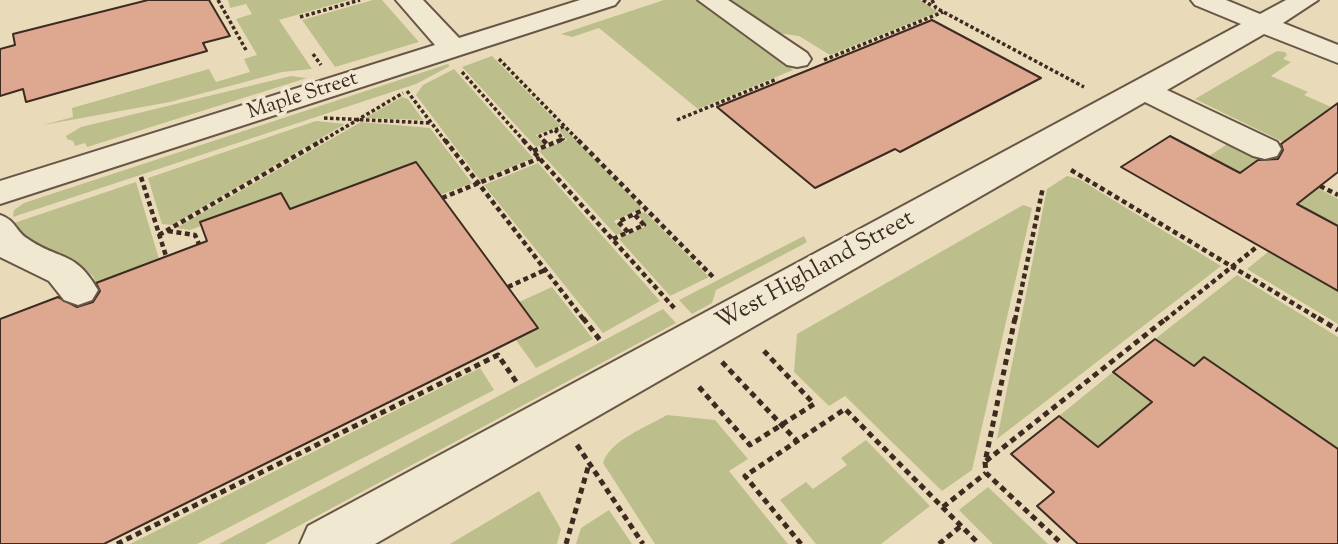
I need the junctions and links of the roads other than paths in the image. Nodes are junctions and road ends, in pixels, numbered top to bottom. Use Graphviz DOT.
graph roads {
  1 [pos="409,0"];
  2 [pos="606,0"];
  3 [pos="711,0"];
  4 [pos="1204,0"];
  5 [pos="1239,0"];
  6 [pos="1282,13"];
  7 [pos="1338,39"];
  8 [pos="1338,55"];
  9 [pos="455,57"];
  10 [pos="797,59"];
  11 [pos="1144,90"];
  12 [pos="1265,149"];
  13 [pos="0,193"];
  14 [pos="0,228"];
  15 [pos="78,290"];
  16 [pos="326,544"];
  1 -- 9 [label="street"];
  2 -- 9 [label="street, Maple Street"];
  3 -- 10 [label="street"];
  4 -- 6 [label="street"];
  5 -- 6 [label="street"];
  6 -- 7 [label="street"];
  6 -- 8 [label="street"];
  6 -- 11 [label="street, West Highland Street"];
  9 -- 13 [label="street, Maple Street"];
  11 -- 12 [label="street"];
  11 -- 16 [label="street, West Highland Street"];
  14 -- 15 [label="street"];
}
